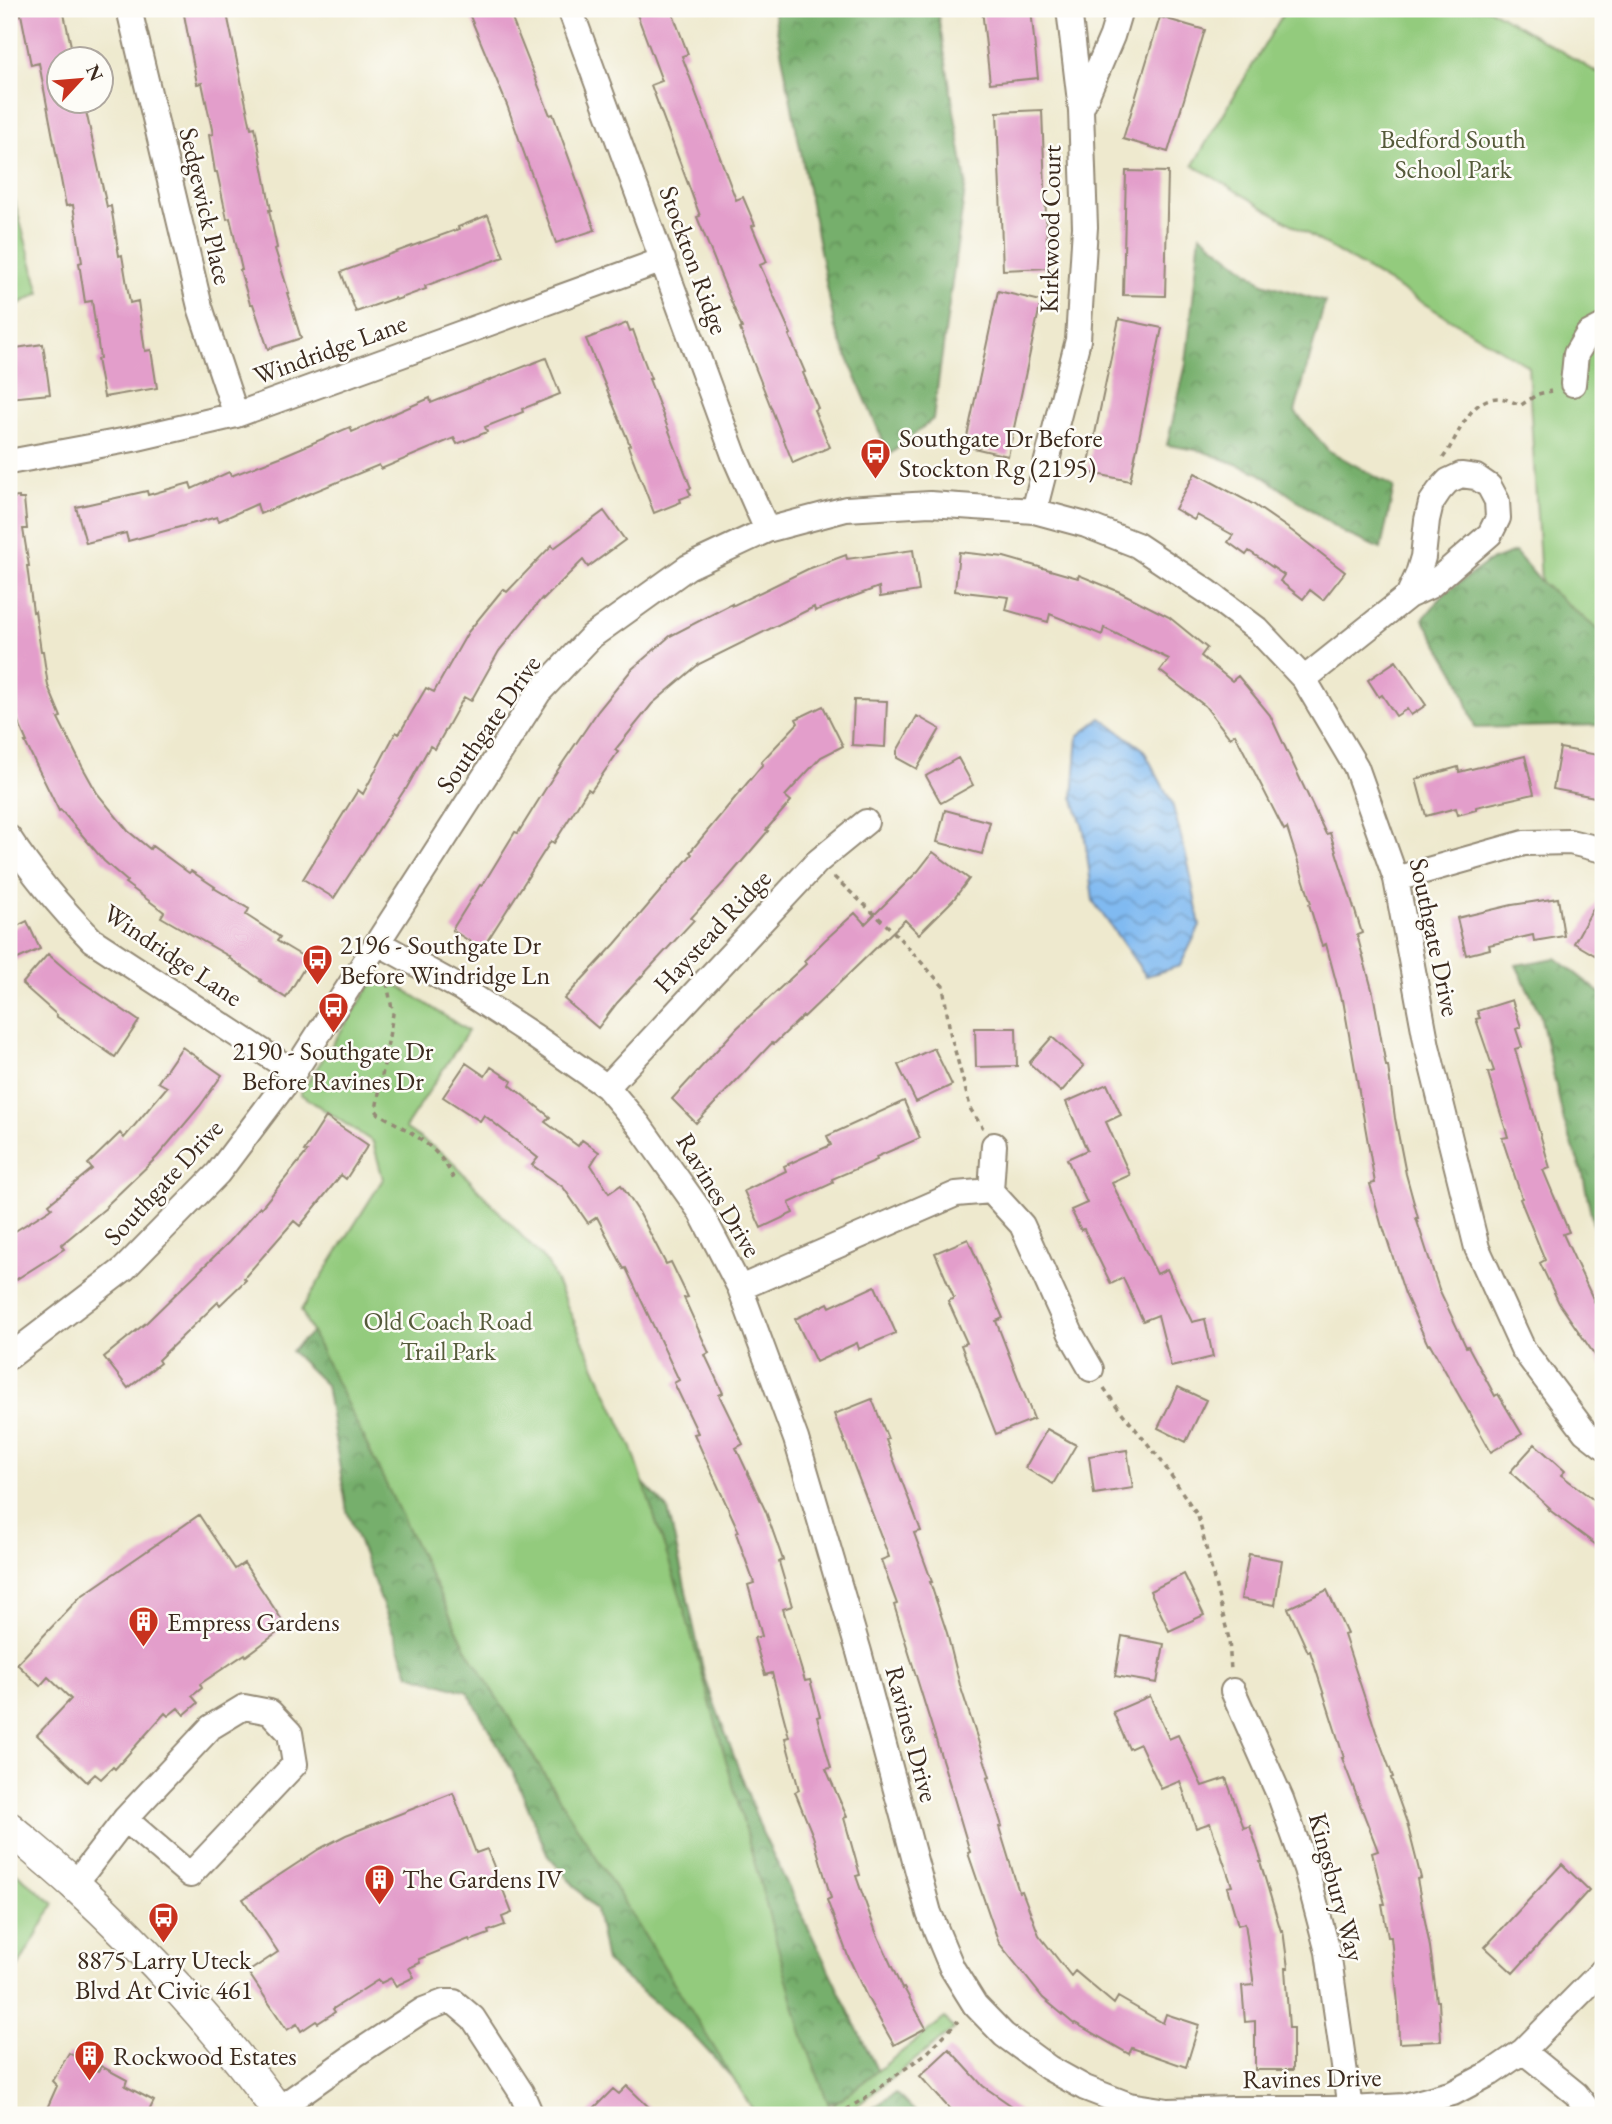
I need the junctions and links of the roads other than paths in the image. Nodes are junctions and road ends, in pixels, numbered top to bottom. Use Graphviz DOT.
graph roads {
  1 [pos="129,9"];
  2 [pos="570,9"];
  3 [pos="1069,9"];
  4 [pos="1120,9"];
  5 [pos="1080,110"];
  6 [pos="663,260"];
  7 [pos="1603,326"];
  8 [pos="1573,384"];
  9 [pos="236,415"];
  10 [pos="9,462"];
  11 [pos="1034,511"];
  12 [pos="766,530"];
  13 [pos="1408,596"];
  14 [pos="1304,679"];
  15 [pos="866,822"];
  16 [pos="9,838"];
  17 [pos="1603,850"];
  18 [pos="1396,879"];
  19 [pos="379,943"];
  20 [pos="294,1072"];
  21 [pos="607,1087"];
  22 [pos="994,1144"];
  23 [pos="991,1191"];
  24 [pos="740,1288"];
  25 [pos="9,1357"];
  26 [pos="1091,1369"];
  27 [pos="1603,1446"];
  28 [pos="1233,1691"];
  29 [pos="125,1819"];
  30 [pos="9,1828"];
  31 [pos="75,1884"];
  32 [pos="1603,1970"];
  33 [pos="1523,2051"];
  34 [pos="1350,2109"];
  35 [pos="276,2113"];
  36 [pos="531,2115"];
  37 [pos="1592,2115"];
  1 -- 9 [label="street, Sedgewick Place"];
  2 -- 6 [label="street, Stockton Ridge"];
  3 -- 5 [label="street, Kirkwood Court"];
  4 -- 5 [label="street, Kirkwood Court"];
  5 -- 11 [label="street, Kirkwood Court"];
  6 -- 9 [label="street, Windridge Lane"];
  6 -- 12 [label="street, Stockton Ridge"];
  7 -- 8 [label="street"];
  9 -- 10 [label="street, Windridge Lane"];
  11 -- 12 [label="street, Southgate Drive"];
  11 -- 14 [label="street, Southgate Drive"];
  12 -- 19 [label="street, Southgate Drive"];
  13 -- 13 [label="street"];
  13 -- 14 [label="street"];
  14 -- 18 [label="street, Southgate Drive"];
  15 -- 21 [label="street, Haystead Ridge"];
  16 -- 20 [label="street, Windridge Lane"];
  17 -- 18 [label="street"];
  18 -- 27 [label="street, Southgate Drive"];
  19 -- 20 [label="street, Southgate Drive"];
  19 -- 21 [label="street, Ravines Drive"];
  20 -- 25 [label="street, Southgate Drive"];
  21 -- 24 [label="street, Ravines Drive"];
  22 -- 23 [label="street"];
  23 -- 24 [label="street"];
  23 -- 26 [label="street"];
  24 -- 34 [label="street, Ravines Drive"];
  28 -- 34 [label="street, Kingsbury Way"];
  29 -- 29 [label="street"];
  29 -- 31 [label="street"];
  30 -- 31 [label="main road"];
  31 -- 35 [label="main road"];
  32 -- 33 [label="street, Ravines Drive"];
  33 -- 34 [label="street, Ravines Drive"];
  33 -- 37 [label="street"];
  35 -- 36 [label="street"];
}
